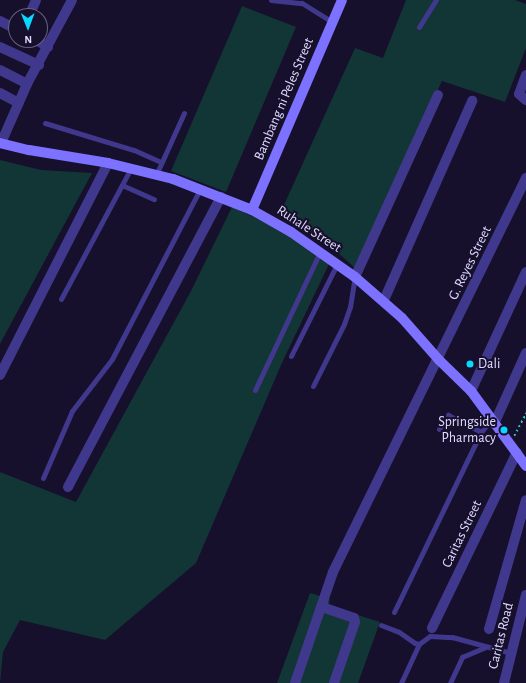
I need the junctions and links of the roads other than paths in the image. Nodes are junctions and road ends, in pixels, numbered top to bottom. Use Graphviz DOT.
graph roads {
  1 [pos="72,0"];
  2 [pos="271,0"];
  3 [pos="342,0"];
  4 [pos="436,0"];
  5 [pos="333,22"];
  6 [pos="419,27"];
  7 [pos="0,47"];
  8 [pos="48,47"];
  9 [pos="47,48"];
  10 [pos="38,65"];
  11 [pos="0,70"];
  12 [pos="525,79"];
  13 [pos="28,84"];
  14 [pos="0,93"];
  15 [pos="438,95"];
  16 [pos="526,100"];
  17 [pos="472,101"];
  18 [pos="19,103"];
  19 [pos="184,113"];
  20 [pos="45,123"];
  21 [pos="1,143"];
  22 [pos="161,162"];
  23 [pos="108,163"];
  24 [pos="131,168"];
  25 [pos="156,174"];
  26 [pos="526,178"];
  27 [pos="122,185"];
  28 [pos="200,189"];
  29 [pos="221,197"];
  30 [pos="154,199"];
  31 [pos="252,210"];
  32 [pos="320,251"];
  33 [pos="337,264"];
  34 [pos="526,272"];
  35 [pos="355,277"];
  36 [pos="61,299"];
  37 [pos="384,300"];
  38 [pos="526,353"];
  39 [pos="291,356"];
  40 [pos="439,360"];
  41 [pos="0,374"];
  42 [pos="312,386"];
  43 [pos="255,390"];
  44 [pos="471,391"];
  45 [pos="493,422"];
  46 [pos="438,429"];
  47 [pos="481,432"];
  48 [pos="517,452"];
  49 [pos="526,466"];
  50 [pos="43,478"];
  51 [pos="68,487"];
  52 [pos="526,500"];
  53 [pos="526,595"];
  54 [pos="322,607"];
  55 [pos="394,612"];
  56 [pos="381,626"];
  57 [pos="432,628"];
  58 [pos="489,629"];
  59 [pos="419,644"];
  60 [pos="486,647"];
  61 [pos="511,653"];
  62 [pos="295,683"];
  63 [pos="334,683"];
  64 [pos="401,683"];
  65 [pos="450,683"];
  66 [pos="504,683"];
  1 -- 8 [label="street"];
  2 -- 5 [label="lane"];
  3 -- 5 [label="street, Bambang ni Peles Street"];
  4 -- 6 [label="lane"];
  5 -- 31 [label="street, Bambang ni Peles Street"];
  7 -- 10 [label="street"];
  9 -- 10 [label="street"];
  10 -- 13 [label="street"];
  11 -- 13 [label="street"];
  12 -- 16 [label="street"];
  13 -- 18 [label="street"];
  14 -- 18 [label="street"];
  15 -- 35 [label="street"];
  17 -- 37 [label="street"];
  18 -- 21 [label="street"];
  19 -- 22 [label="lane"];
  20 -- 22 [label="lane"];
  21 -- 23 [label="street, Ruhale Street"];
  22 -- 25 [label="lane"];
  23 -- 24 [label="street, Ruhale Street"];
  23 -- 41 [label="street"];
  24 -- 25 [label="street, Ruhale Street"];
  24 -- 27 [label="lane"];
  25 -- 28 [label="street, Ruhale Street"];
  26 -- 40 [label="street, G. Reyes Street"];
  27 -- 30 [label="lane"];
  27 -- 36 [label="lane"];
  28 -- 29 [label="street, Ruhale Street"];
  28 -- 50 [label="lane"];
  29 -- 31 [label="street, Ruhale Street"];
  29 -- 51 [label="street"];
  31 -- 32 [label="street, Ruhale Street"];
  32 -- 33 [label="street, Ruhale Street"];
  32 -- 43 [label="lane"];
  33 -- 35 [label="street, Ruhale Street"];
  33 -- 39 [label="lane"];
  34 -- 44 [label="street"];
  35 -- 37 [label="street, Ruhale Street"];
  35 -- 42 [label="lane"];
  37 -- 40 [label="street, Ruhale Street"];
  38 -- 45 [label="street"];
  40 -- 44 [label="street, Ruhale Street"];
  40 -- 54 [label="street, G. Reyes Street"];
  44 -- 45 [label="street, Ruhale Street"];
  45 -- 47 [label="lane"];
  45 -- 48 [label="street, Ruhale Street"];
  46 -- 47 [label="lane"];
  47 -- 55 [label="lane"];
  48 -- 49 [label="street, Ruhale Street"];
  48 -- 57 [label="street, Caritas Street"];
  52 -- 58 [label="street"];
  53 -- 61 [label="street, Caritas Road"];
  54 -- 62 [label="street, G. Reyes Street"];
  54 -- 63 [label="street"];
  56 -- 59 [label="lane"];
  59 -- 60 [label="lane"];
  59 -- 64 [label="lane"];
  60 -- 61 [label="lane"];
  60 -- 65 [label="lane"];
  61 -- 66 [label="street, Caritas Road"];
}
